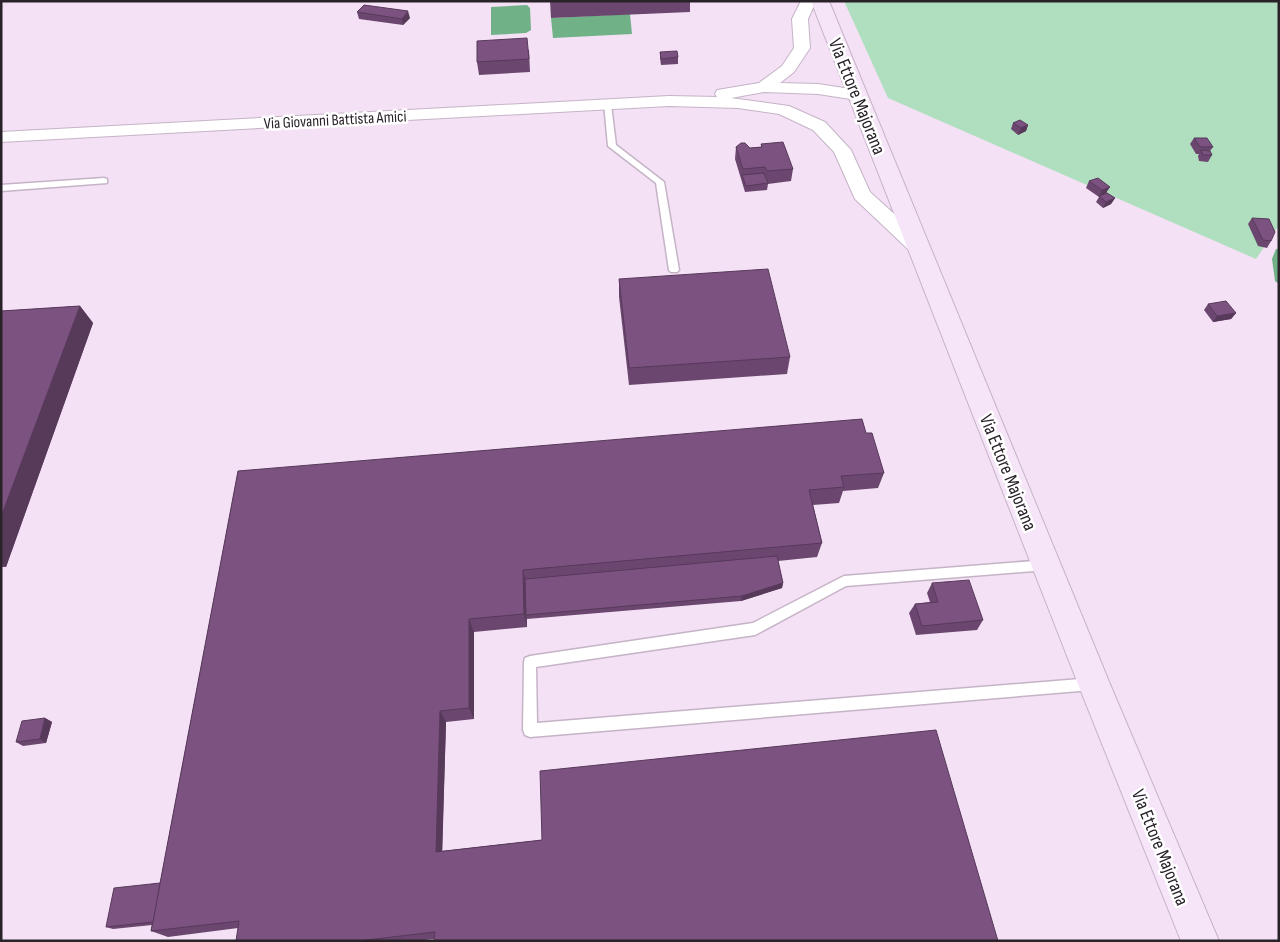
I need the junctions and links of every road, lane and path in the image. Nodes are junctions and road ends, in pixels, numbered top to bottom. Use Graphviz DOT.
graph roads {
  1 [pos="809,1"];
  2 [pos="820,1"];
  3 [pos="764,87"];
  4 [pos="858,95"];
  5 [pos="669,101"];
  6 [pos="607,104"];
  7 [pos="783,110"];
  8 [pos="1,136"];
  9 [pos="104,181"];
  10 [pos="1,188"];
  11 [pos="918,248"];
  12 [pos="674,270"];
  13 [pos="1046,565"];
  14 [pos="1094,684"];
  15 [pos="1200,941"];
  1 -- 3 [label="street, Via Giovanni Battista Amici"];
  2 -- 4 [label="main road, Via Ettore Majorana"];
  3 -- 4 [label="street, Via Giovanni Battista Amici"];
  3 -- 5 [label="street, Via Giovanni Battista Amici"];
  4 -- 7 [label="street, Via Giovanni Battista Amici"];
  4 -- 11 [label="main road, Via Ettore Majorana"];
  5 -- 6 [label="street, Via Giovanni Battista Amici"];
  5 -- 7 [label="street, Via Giovanni Battista Amici"];
  6 -- 8 [label="street, Via Giovanni Battista Amici"];
  6 -- 12 [label="lane"];
  7 -- 11 [label="street, Via Giovanni Battista Amici"];
  9 -- 10 [label="lane"];
  11 -- 13 [label="main road, Via Ettore Majorana"];
  13 -- 14 [label="main road, Via Ettore Majorana"];
  13 -- 14 [label="lane"];
  14 -- 15 [label="main road, Via Ettore Majorana"];
}
